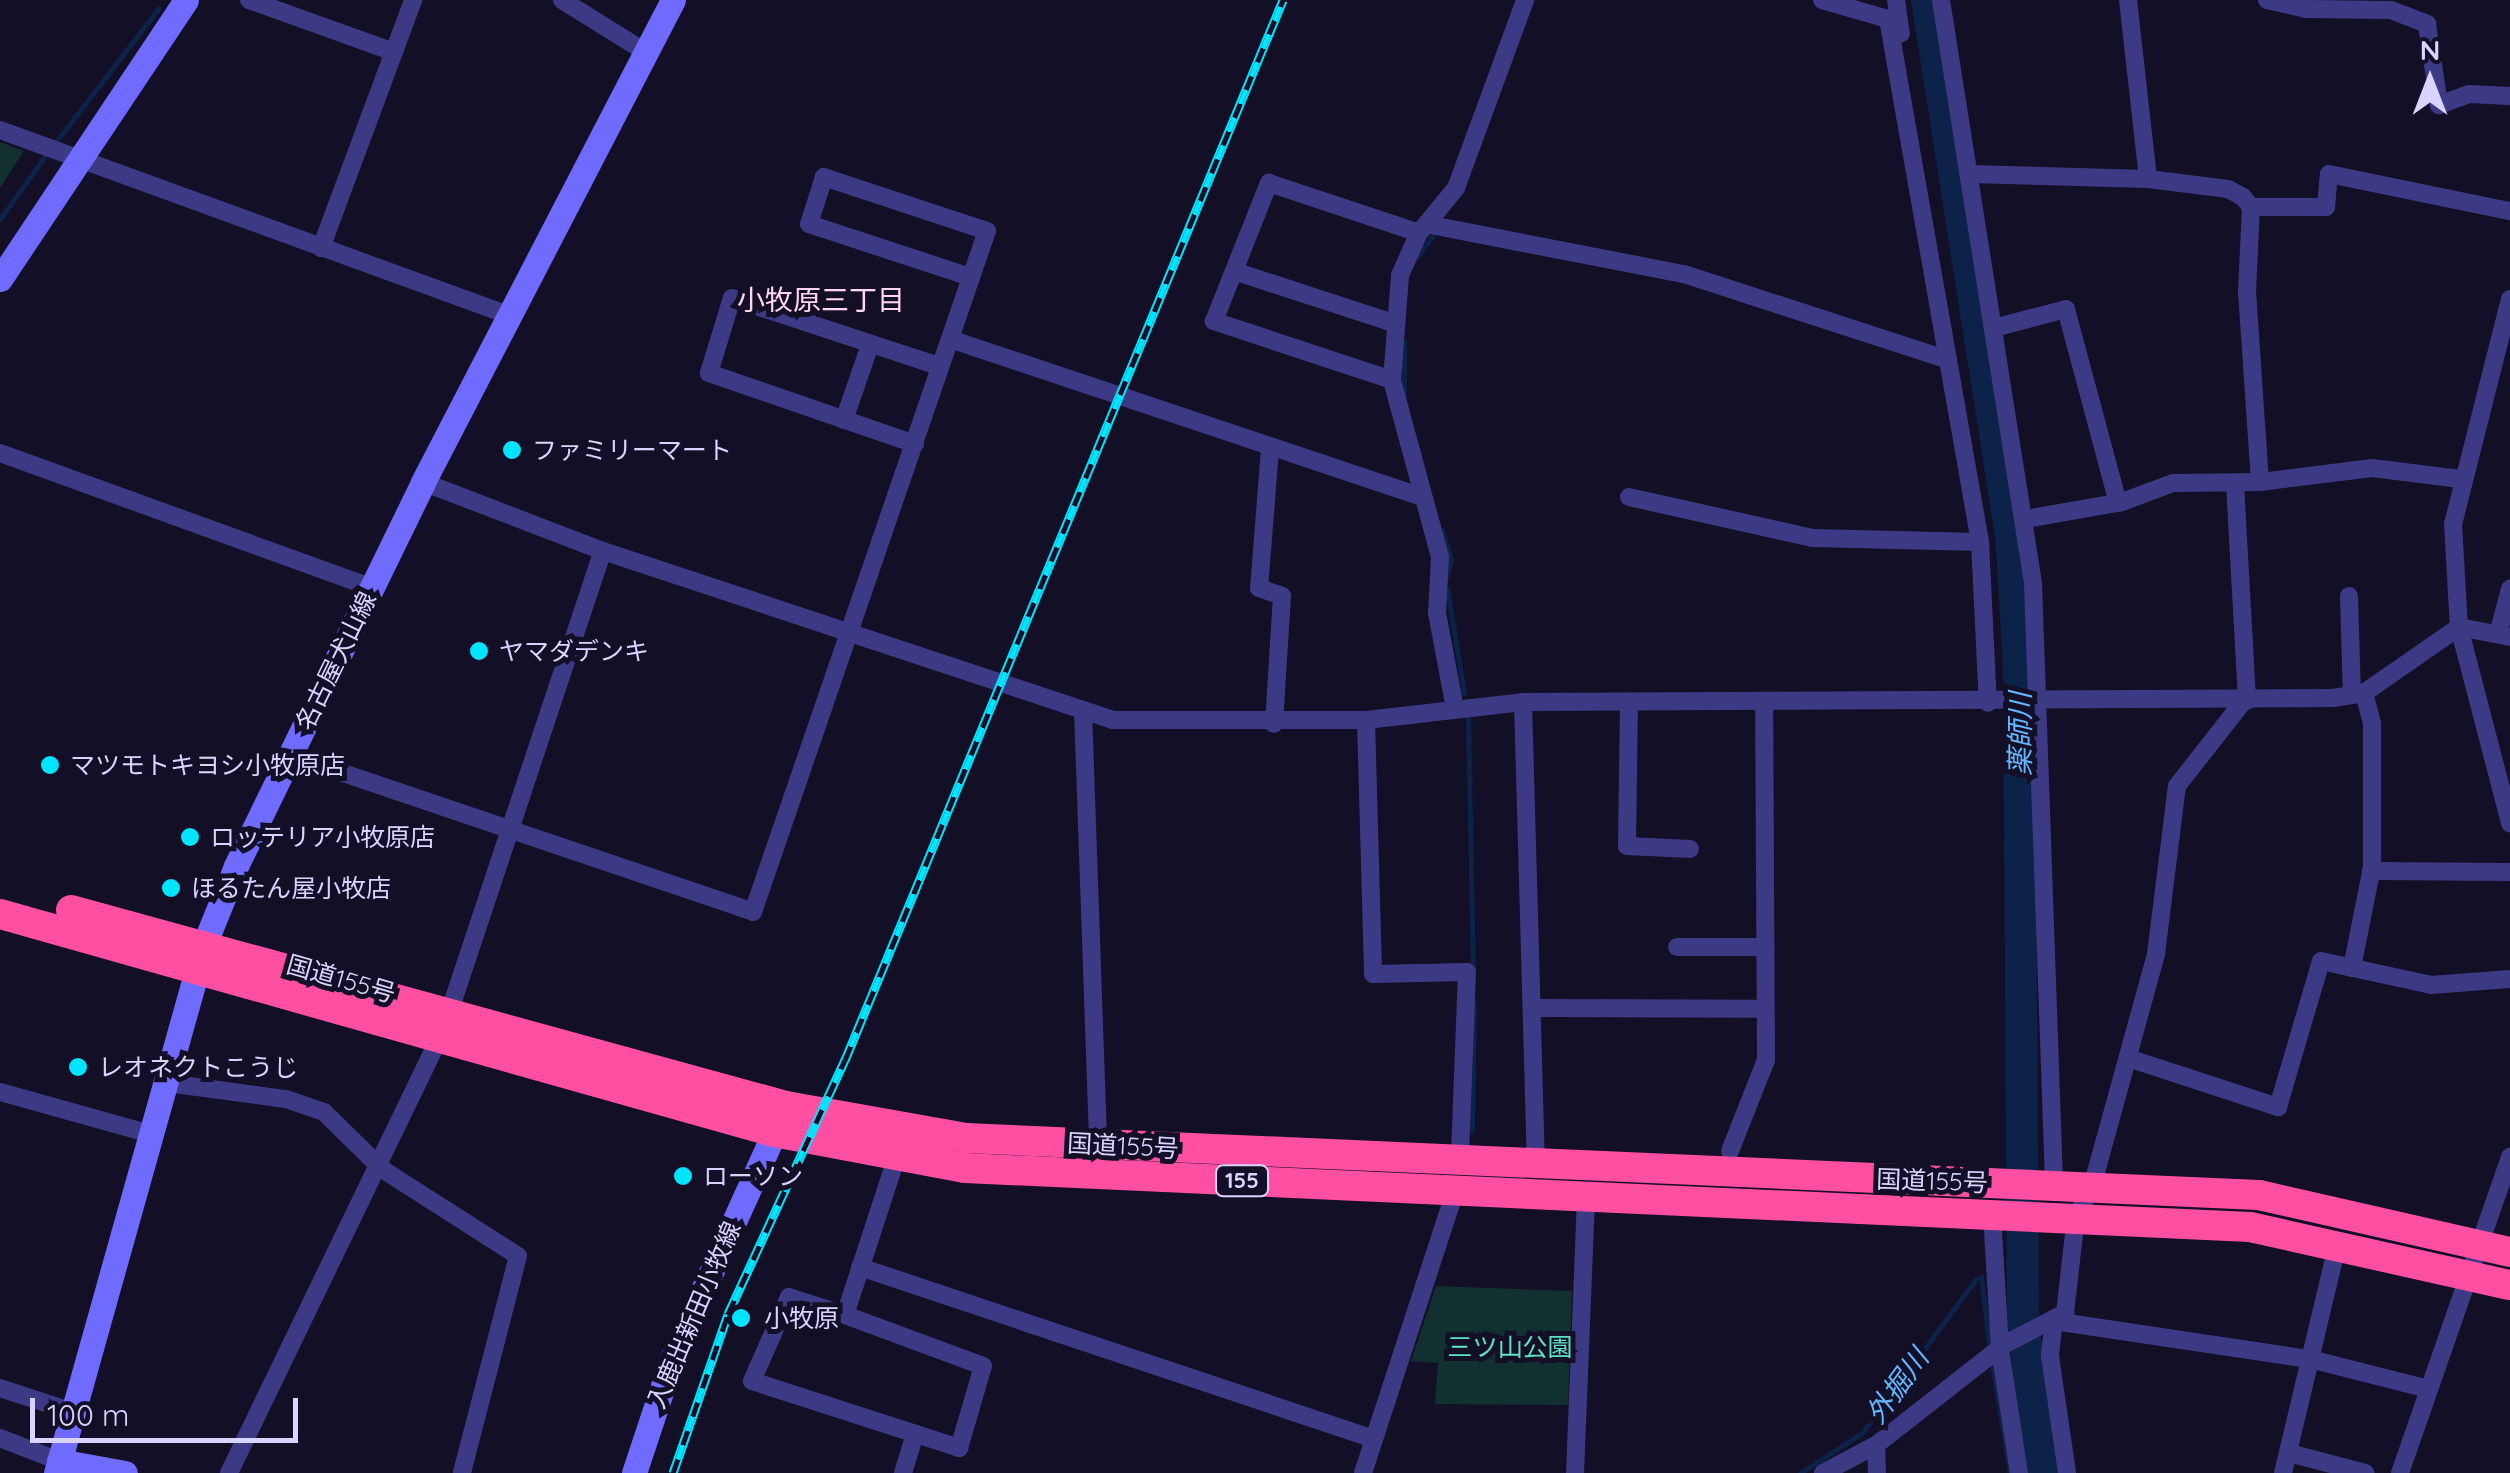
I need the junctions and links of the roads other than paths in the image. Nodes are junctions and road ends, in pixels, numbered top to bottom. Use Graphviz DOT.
graph roads {
  1 [pos="186,0"];
  2 [pos="248,0"];
  3 [pos="413,0"];
  4 [pos="562,0"];
  5 [pos="673,0"];
  6 [pos="1524,0"];
  7 [pos="1822,0"];
  8 [pos="1896,0"];
  9 [pos="1941,0"];
  10 [pos="2128,0"];
  11 [pos="2267,0"];
  12 [pos="2391,5"];
  13 [pos="394,52"];
  14 [pos="647,54"];
  15 [pos="1904,96"];
  16 [pos="2510,96"];
  17 [pos="0,130"];
  18 [pos="70,157"];
  19 [pos="1969,174"];
  20 [pos="2148,180"];
  21 [pos="2251,207"];
  22 [pos="2510,211"];
  23 [pos="1425,229"];
  24 [pos="321,248"];
  25 [pos="1234,271"];
  26 [pos="970,277"];
  27 [pos="0,279"];
  28 [pos="2510,299"];
  29 [pos="511,316"];
  30 [pos="2507,321"];
  31 [pos="1396,324"];
  32 [pos="1994,328"];
  33 [pos="950,340"];
  34 [pos="870,345"];
  35 [pos="1946,359"];
  36 [pos="939,366"];
  37 [pos="1392,380"];
  38 [pos="844,420"];
  39 [pos="915,444"];
  40 [pos="1270,449"];
  41 [pos="0,453"];
  42 [pos="2460,480"];
  43 [pos="423,482"];
  44 [pos="2260,482"];
  45 [pos="2234,484"];
  46 [pos="1421,497"];
  47 [pos="1629,497"];
  48 [pos="2118,503"];
  49 [pos="2026,519"];
  50 [pos="1980,542"];
  51 [pos="602,551"];
  52 [pos="372,588"];
  53 [pos="2510,588"];
  54 [pos="2349,596"];
  55 [pos="2459,628"];
  56 [pos="849,632"];
  57 [pos="2504,636"];
  58 [pos="2358,694"];
  59 [pos="1523,702"];
  60 [pos="2244,702"];
  61 [pos="1629,703"];
  62 [pos="1988,703"];
  63 [pos="2039,703"];
  64 [pos="1764,704"];
  65 [pos="1456,708"];
  66 [pos="1083,710"];
  67 [pos="1366,720"];
  68 [pos="1274,724"];
  69 [pos="290,755"];
  70 [pos="2510,823"];
  71 [pos="508,830"];
  72 [pos="1690,850"];
  73 [pos="2371,871"];
  74 [pos="2510,872"];
  75 [pos="0,893"];
  76 [pos="0,914"];
  77 [pos="1676,947"];
  78 [pos="1765,947"];
  79 [pos="201,957"];
  80 [pos="2352,968"];
  81 [pos="2510,980"];
  82 [pos="1532,1008"];
  83 [pos="1765,1009"];
  84 [pos="444,1026"];
  85 [pos="2131,1059"];
  86 [pos="167,1082"];
  87 [pos="0,1092"];
  88 [pos="780,1119"];
  89 [pos="150,1134"];
  90 [pos="1098,1144"];
  91 [pos="1730,1151"];
  92 [pos="897,1156"];
  93 [pos="1460,1156"];
  94 [pos="2510,1157"];
  95 [pos="1536,1161"];
  96 [pos="382,1169"];
  97 [pos="2054,1182"];
  98 [pos="2094,1183"];
  99 [pos="1455,1191"];
  100 [pos="1586,1196"];
  101 [pos="1992,1214"];
  102 [pos="2076,1217"];
  103 [pos="2338,1241"];
  104 [pos="2476,1243"];
  105 [pos="2510,1252"];
  106 [pos="860,1267"];
  107 [pos="2464,1273"];
  108 [pos="2510,1284"];
  109 [pos="845,1315"];
  110 [pos="2048,1324"];
  111 [pos="2003,1346"];
  112 [pos="2314,1360"];
  113 [pos="0,1388"];
  114 [pos="2425,1388"];
  115 [pos="73,1412"];
  116 [pos="914,1434"];
  117 [pos="0,1438"];
  118 [pos="1374,1439"];
  119 [pos="1876,1446"];
  120 [pos="2289,1452"];
  121 [pos="57,1467"];
  122 [pos="125,1473"];
  123 [pos="228,1473"];
  124 [pos="462,1473"];
  125 [pos="634,1473"];
  126 [pos="903,1473"];
  127 [pos="1363,1473"];
  128 [pos="1575,1473"];
  129 [pos="1823,1473"];
  130 [pos="1877,1473"];
  131 [pos="2019,1473"];
  132 [pos="2068,1473"];
  133 [pos="2284,1473"];
  134 [pos="2365,1473"];
  135 [pos="2400,1473"];
  1 -- 18 [label="main road"];
  2 -- 13 [label="street"];
  3 -- 13 [label="street"];
  4 -- 14 [label="street"];
  5 -- 14 [label="main road, 名古屋犬山線"];
  6 -- 23 [label="street"];
  7 -- 15 [label="street"];
  8 -- 15 [label="street"];
  9 -- 19 [label="street"];
  10 -- 20 [label="street"];
  11 -- 12 [label="street"];
  12 -- 16 [label="street"];
  13 -- 24 [label="street"];
  14 -- 29 [label="main road, 名古屋犬山線"];
  15 -- 35 [label="street"];
  17 -- 18 [label="street"];
  18 -- 24 [label="street"];
  18 -- 27 [label="main road"];
  19 -- 20 [label="street"];
  19 -- 32 [label="street"];
  20 -- 21 [label="street"];
  21 -- 22 [label="street"];
  21 -- 44 [label="street"];
  23 -- 25 [label="street"];
  23 -- 31 [label="street"];
  23 -- 35 [label="street"];
  24 -- 29 [label="street"];
  25 -- 31 [label="street"];
  25 -- 37 [label="street"];
  26 -- 26 [label="street"];
  26 -- 33 [label="street"];
  28 -- 30 [label="street"];
  29 -- 43 [label="main road, 名古屋犬山線"];
  30 -- 42 [label="street"];
  31 -- 37 [label="street"];
  32 -- 48 [label="street"];
  32 -- 49 [label="street"];
  33 -- 36 [label="street"];
  33 -- 40 [label="street"];
  34 -- 36 [label="street"];
  34 -- 38 [label="street"];
  34 -- 38 [label="street"];
  35 -- 50 [label="street"];
  36 -- 39 [label="street"];
  37 -- 46 [label="street"];
  38 -- 39 [label="street"];
  39 -- 56 [label="street"];
  40 -- 46 [label="street"];
  40 -- 68 [label="street"];
  41 -- 52 [label="street"];
  42 -- 44 [label="street"];
  42 -- 55 [label="street"];
  43 -- 51 [label="street"];
  43 -- 52 [label="main road, 名古屋犬山線"];
  44 -- 45 [label="street"];
  45 -- 48 [label="street"];
  45 -- 60 [label="street"];
  46 -- 65 [label="street"];
  47 -- 50 [label="street"];
  48 -- 49 [label="street"];
  49 -- 63 [label="street"];
  50 -- 62 [label="street"];
  51 -- 56 [label="street"];
  51 -- 71 [label="street"];
  52 -- 69 [label="main road, 名古屋犬山線"];
  53 -- 57 [label="street"];
  54 -- 58 [label="street"];
  55 -- 57 [label="street"];
  55 -- 58 [label="street"];
  55 -- 70 [label="street"];
  56 -- 66 [label="street"];
  56 -- 71 [label="street"];
  58 -- 60 [label="street"];
  58 -- 73 [label="street"];
  59 -- 61 [label="street"];
  59 -- 65 [label="street"];
  59 -- 82 [label="street"];
  60 -- 63 [label="street"];
  60 -- 85 [label="street"];
  61 -- 64 [label="street"];
  61 -- 72 [label="street"];
  62 -- 63 [label="street"];
  62 -- 64 [label="street"];
  63 -- 97 [label="street"];
  64 -- 78 [label="street"];
  65 -- 67 [label="street"];
  66 -- 68 [label="street"];
  66 -- 90 [label="street"];
  67 -- 68 [label="street"];
  67 -- 93 [label="street"];
  69 -- 71 [label="street"];
  69 -- 79 [label="main road, 名古屋犬山線"];
  71 -- 84 [label="street"];
  73 -- 74 [label="street"];
  73 -- 80 [label="street"];
  75 -- 79 [label="highway, 国道155号 / 155"];
  76 -- 79 [label="highway, 国道155号 / 155"];
  77 -- 78 [label="street"];
  78 -- 83 [label="street"];
  79 -- 84 [label="highway, 国道155号 / 155"];
  79 -- 86 [label="main road, 名古屋犬山線"];
  80 -- 81 [label="street"];
  80 -- 85 [label="street"];
  82 -- 83 [label="street"];
  82 -- 95 [label="street"];
  83 -- 91 [label="street"];
  84 -- 88 [label="highway, 国道155号 / 155"];
  84 -- 96 [label="street"];
  85 -- 98 [label="street"];
  86 -- 89 [label="main road, 名古屋犬山線"];
  86 -- 96 [label="street"];
  87 -- 89 [label="street"];
  88 -- 90 [label="highway, 国道155号 / 155"];
  88 -- 92 [label="highway, 国道155号 / 155"];
  88 -- 125 [label="main road, 入鹿出新田小牧線"];
  89 -- 115 [label="main road, 名古屋犬山線"];
  90 -- 93 [label="highway, 国道155号 / 155"];
  92 -- 99 [label="highway, 国道155号 / 155"];
  92 -- 106 [label="street"];
  93 -- 95 [label="highway, 国道155号 / 155"];
  94 -- 104 [label="street"];
  95 -- 97 [label="highway, 国道155号 / 155"];
  96 -- 123 [label="street"];
  96 -- 124 [label="street"];
  97 -- 98 [label="highway, 国道155号 / 155"];
  98 -- 102 [label="street"];
  98 -- 104 [label="highway, 国道155号 / 155"];
  99 -- 100 [label="highway, 国道155号 / 155"];
  99 -- 118 [label="street"];
  100 -- 101 [label="highway, 国道155号 / 155"];
  100 -- 128 [label="street"];
  101 -- 102 [label="highway, 国道155号 / 155"];
  101 -- 111 [label="street"];
  102 -- 103 [label="highway, 国道155号 / 155"];
  102 -- 110 [label="street"];
  103 -- 107 [label="highway, 国道155号 / 155"];
  103 -- 112 [label="street"];
  104 -- 105 [label="highway, 国道155号 / 155"];
  104 -- 107 [label="street"];
  106 -- 109 [label="street"];
  106 -- 118 [label="street"];
  107 -- 108 [label="highway, 国道155号 / 155"];
  107 -- 114 [label="street"];
  109 -- 116 [label="street"];
  109 -- 116 [label="street"];
  110 -- 111 [label="street"];
  110 -- 112 [label="street"];
  110 -- 132 [label="street"];
  111 -- 119 [label="street"];
  111 -- 131 [label="street"];
  112 -- 114 [label="street"];
  112 -- 120 [label="street"];
  113 -- 115 [label="street"];
  114 -- 135 [label="street"];
  115 -- 121 [label="main road, 名古屋犬山線"];
  116 -- 126 [label="street"];
  117 -- 121 [label="street"];
  118 -- 127 [label="street"];
  119 -- 129 [label="street"];
  119 -- 130 [label="street"];
  120 -- 133 [label="street"];
  120 -- 134 [label="street"];
  121 -- 122 [label="main road"];
}
